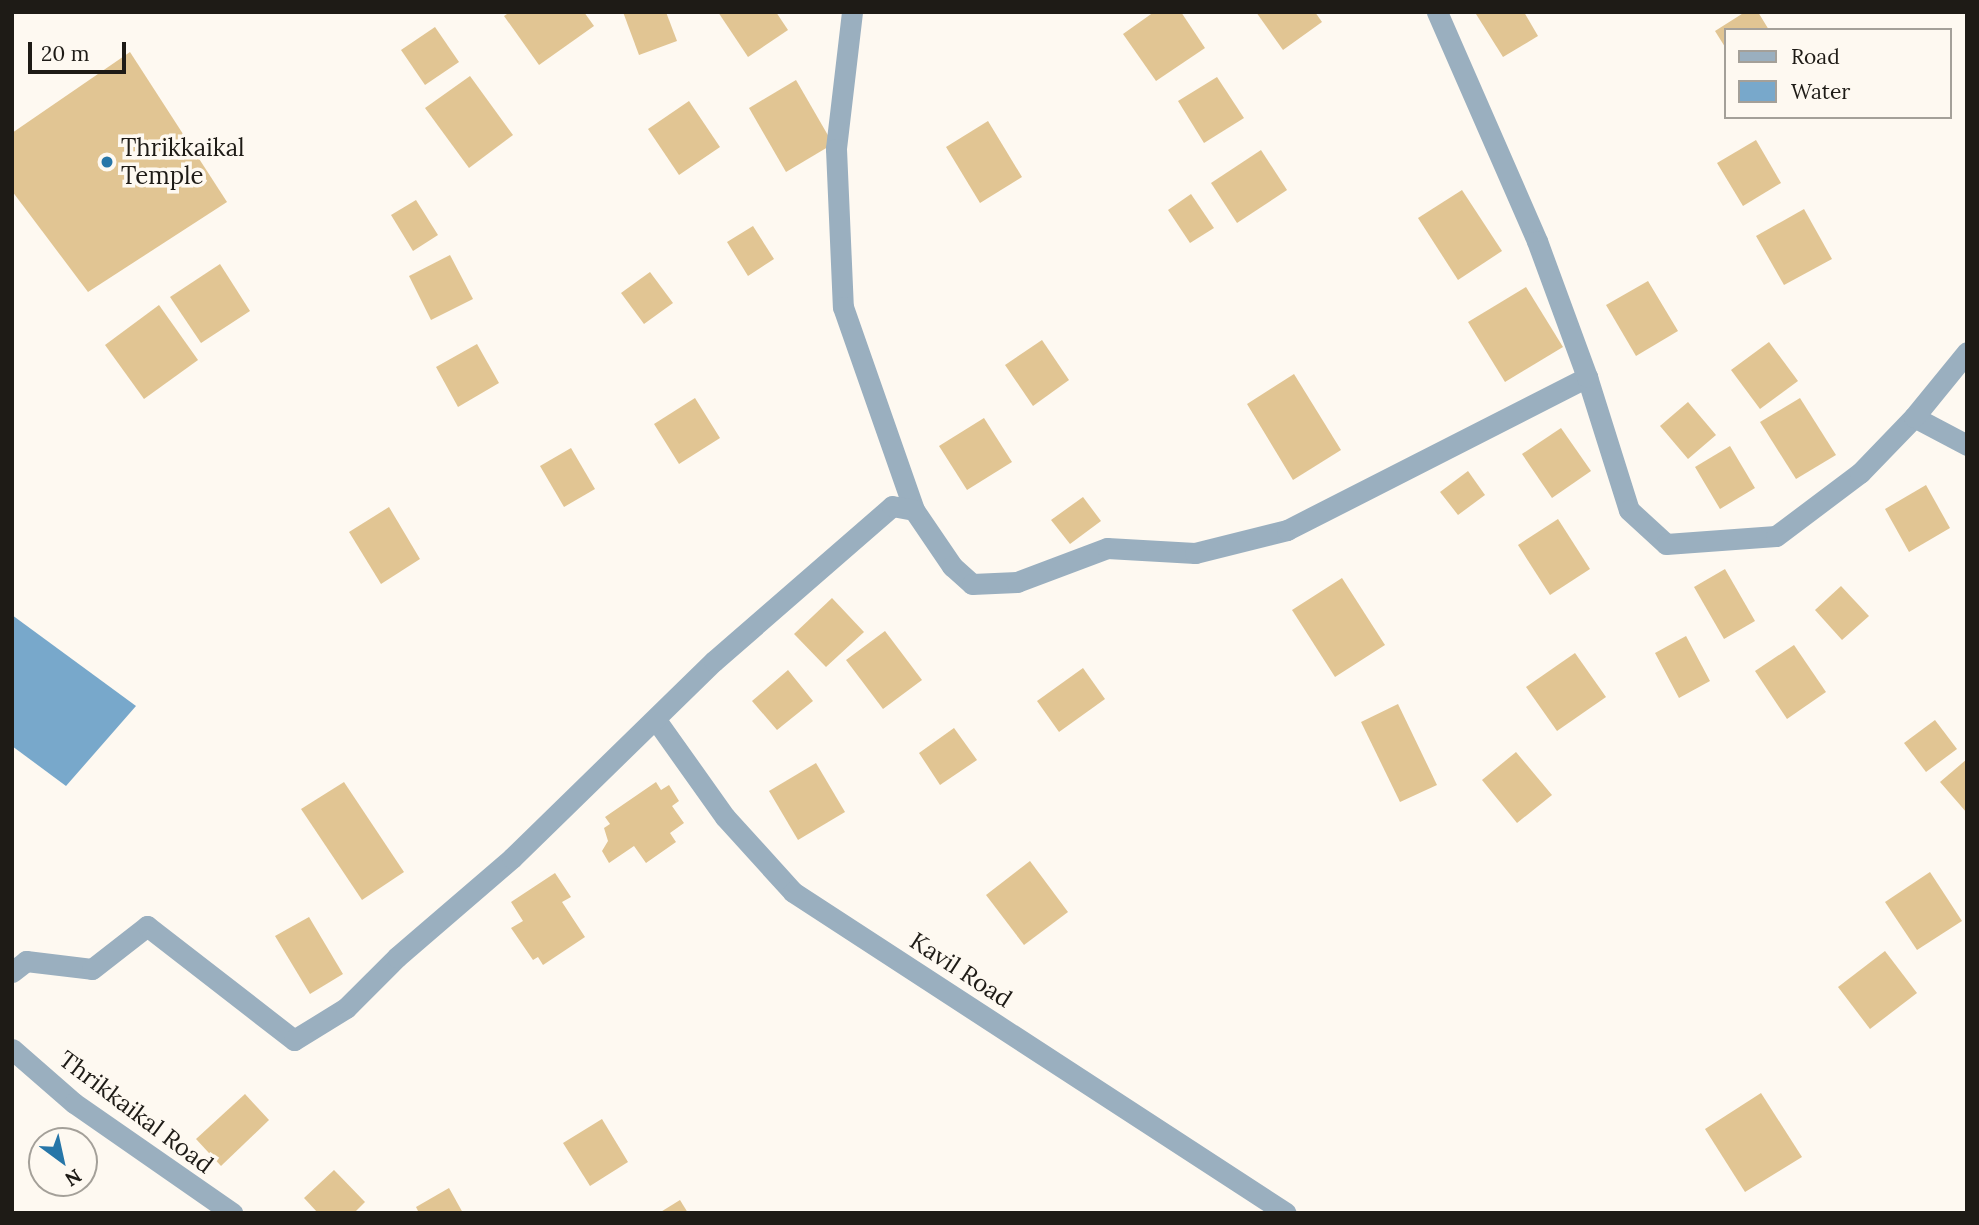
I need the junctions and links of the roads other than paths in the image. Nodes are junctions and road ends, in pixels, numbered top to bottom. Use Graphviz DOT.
graph roads {
  1 [pos="852,12"];
  2 [pos="1437,12"];
  3 [pos="1967,352"];
  4 [pos="1587,377"];
  5 [pos="1914,416"];
  6 [pos="1967,444"];
  7 [pos="914,510"];
  8 [pos="656,720"];
  9 [pos="12,972"];
  10 [pos="12,1049"];
  11 [pos="232,1213"];
  12 [pos="1286,1213"];
  1 -- 7 [label="street"];
  2 -- 4 [label="street"];
  3 -- 5 [label="street"];
  4 -- 5 [label="street"];
  4 -- 7 [label="street"];
  5 -- 6 [label="street"];
  7 -- 8 [label="street"];
  8 -- 9 [label="street"];
  8 -- 12 [label="street, Kavil Road"];
  10 -- 11 [label="street, Thrikkaikal Road"];
}
